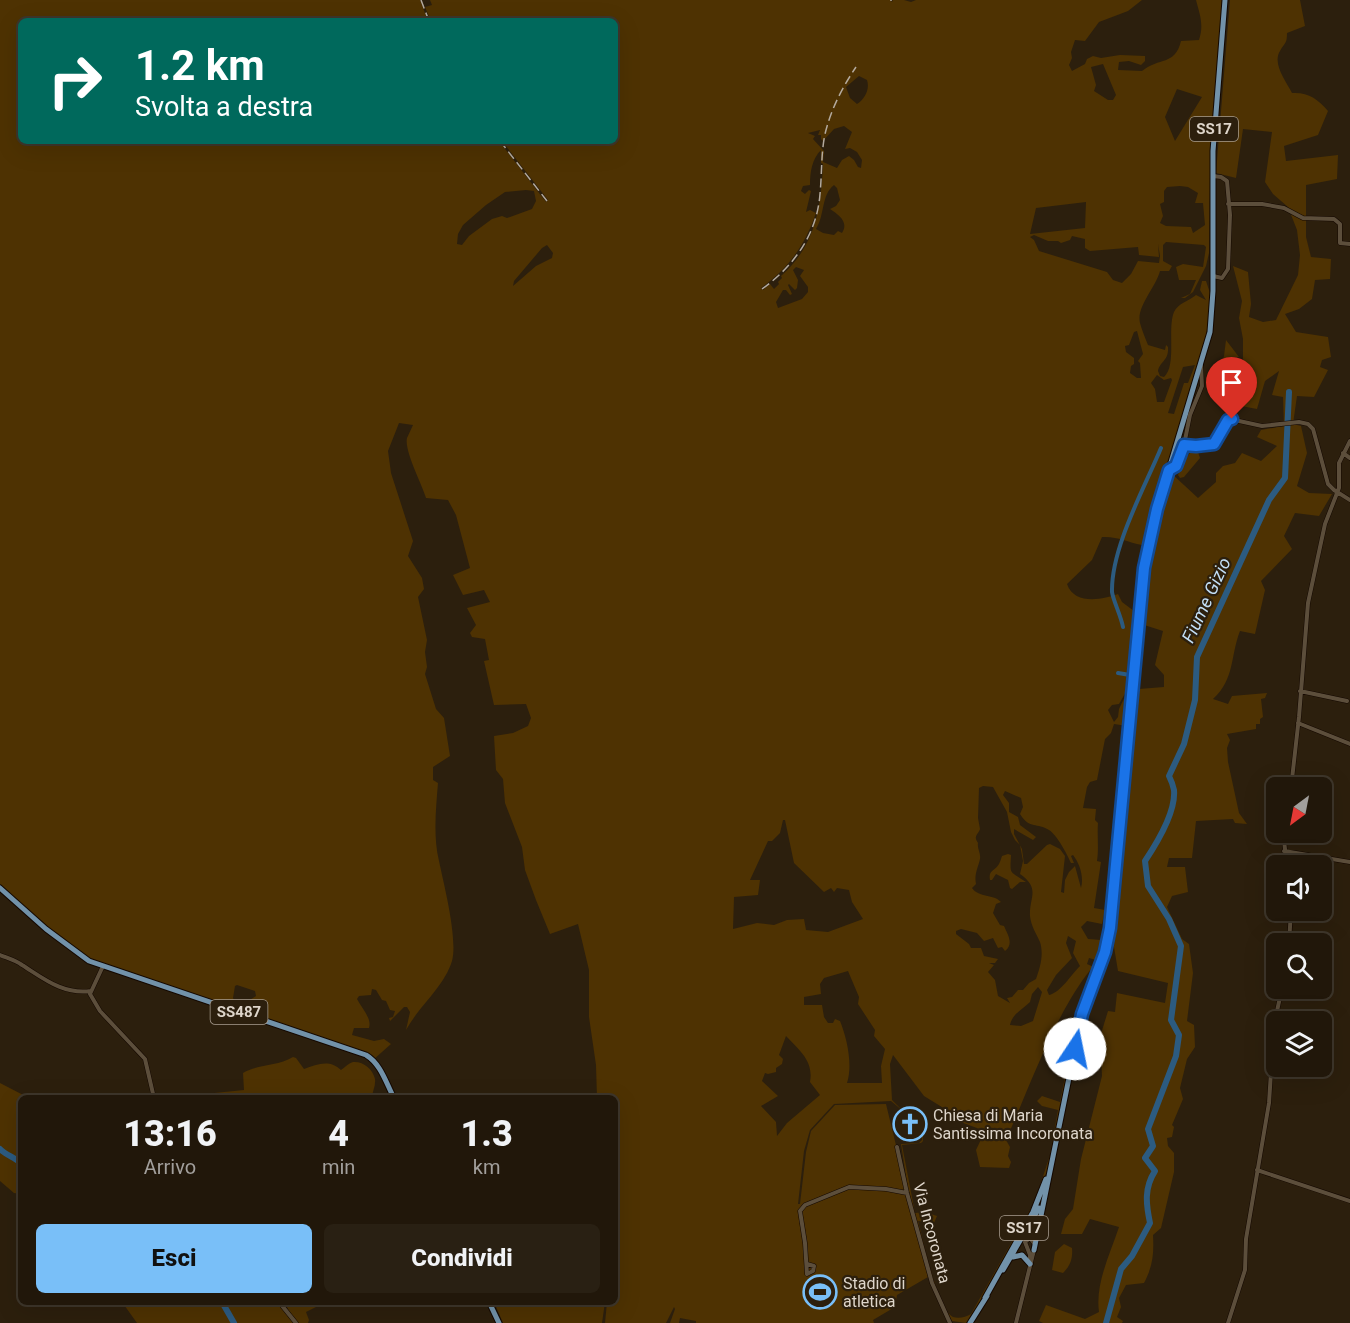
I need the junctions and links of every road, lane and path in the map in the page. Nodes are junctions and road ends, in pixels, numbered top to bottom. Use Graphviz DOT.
graph roads {
  1 [pos="1225,0"];
  2 [pos="1212,175"];
  3 [pos="1228,204"];
  4 [pos="1350,244"];
  5 [pos="1213,276"];
  6 [pos="1188,414"];
  7 [pos="1350,441"];
  8 [pos="1184,445"];
  9 [pos="1343,453"];
  10 [pos="1350,458"];
  11 [pos="1169,470"];
  12 [pos="1337,492"];
  13 [pos="1350,500"];
  14 [pos="1300,691"];
  15 [pos="1347,701"];
  16 [pos="1298,723"];
  17 [pos="1350,744"];
  18 [pos="1292,777"];
  19 [pos="1284,843"];
  20 [pos="1284,851"];
  21 [pos="1285,855"];
  22 [pos="1350,862"];
  23 [pos="0,888"];
  24 [pos="0,955"];
  25 [pos="103,966"];
  26 [pos="91,991"];
  27 [pos="1280,999"];
  28 [pos="153,1095"];
  29 [pos="392,1095"];
  30 [pos="897,1147"];
  31 [pos="1054,1154"];
  32 [pos="1257,1170"];
  33 [pos="1048,1184"];
  34 [pos="908,1193"];
  35 [pos="1350,1201"];
  36 [pos="1034,1250"];
  37 [pos="1010,1260"];
  38 [pos="807,1264"];
  39 [pos="1030,1265"];
  40 [pos="985,1298"];
  41 [pos="281,1305"];
  42 [pos="490,1305"];
  43 [pos="296,1323"];
  44 [pos="499,1323"];
  45 [pos="950,1323"];
  46 [pos="970,1323"];
  47 [pos="1016,1323"];
  48 [pos="1228,1323"];
  1 -- 2 [label="main road, SS17"];
  2 -- 3 [label="street"];
  2 -- 5 [label="main road, SS17"];
  3 -- 4 [label="street"];
  3 -- 5 [label="street"];
  5 -- 6 [label="main road, SS17"];
  6 -- 8 [label="street"];
  6 -- 11 [label="main road, SS17"];
  7 -- 9 [label="street"];
  8 -- 11 [label="street"];
  8 -- 12 [label="street"];
  9 -- 10 [label="street"];
  9 -- 12 [label="street"];
  11 -- 31 [label="main road, SS17"];
  12 -- 13 [label="street"];
  12 -- 14 [label="street"];
  14 -- 15 [label="street"];
  14 -- 16 [label="street"];
  16 -- 17 [label="street"];
  16 -- 18 [label="street"];
  19 -- 20 [label="street"];
  20 -- 21 [label="street"];
  20 -- 22 [label="street"];
  23 -- 25 [label="main road, SS487"];
  24 -- 26 [label="street"];
  25 -- 26 [label="street"];
  25 -- 29 [label="main road, SS487"];
  26 -- 28 [label="street"];
  27 -- 32 [label="street"];
  30 -- 34 [label="street, Via Incoronata"];
  31 -- 33 [label="main road, SS17"];
  31 -- 40 [label="main road, SS17"];
  32 -- 35 [label="street"];
  32 -- 48 [label="street"];
  33 -- 36 [label="main road"];
  33 -- 37 [label="main road, SS17"];
  34 -- 38 [label="street"];
  34 -- 45 [label="street, Via Incoronata"];
  36 -- 39 [label="street"];
  36 -- 39 [label="street"];
  37 -- 39 [label="main road"];
  37 -- 40 [label="main road, SS17"];
  39 -- 47 [label="street"];
  40 -- 46 [label="main road, SS17"];
  41 -- 43 [label="street"];
  42 -- 44 [label="main road"];
}
